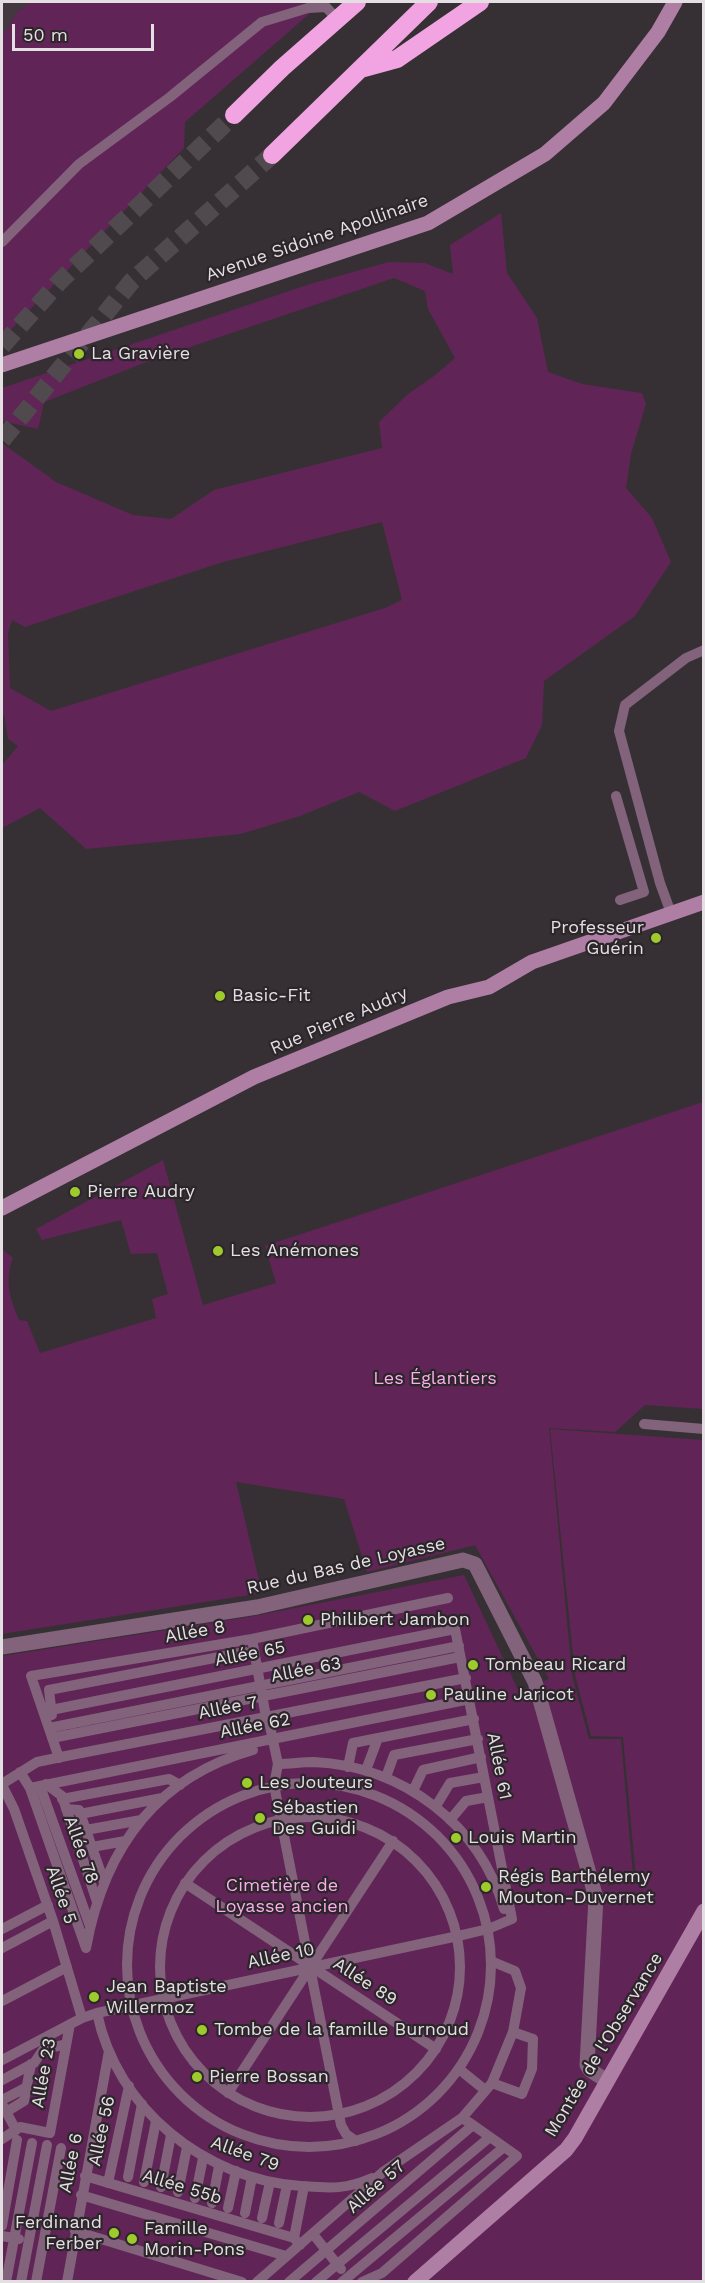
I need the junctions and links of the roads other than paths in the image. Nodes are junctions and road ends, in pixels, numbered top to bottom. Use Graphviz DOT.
graph roads {
  1 [pos="357,2"];
  2 [pos="429,2"];
  3 [pos="480,2"];
  4 [pos="675,2"];
  5 [pos="337,19"];
  6 [pos="362,68"];
  7 [pos="234,115"];
  8 [pos="272,155"];
  9 [pos="2,242"];
  10 [pos="2,365"];
  11 [pos="704,650"];
  12 [pos="616,796"];
  13 [pos="620,900"];
  14 [pos="704,902"];
  15 [pos="671,913"];
  16 [pos="2,1208"];
  17 [pos="644,1424"];
  18 [pos="704,1429"];
  19 [pos="448,1598"];
  20 [pos="455,1629"];
  21 [pos="252,1639"];
  22 [pos="2,1647"];
  23 [pos="246,1652"];
  24 [pos="460,1652"];
  25 [pos="258,1669"];
  26 [pos="466,1678"];
  27 [pos="261,1691"];
  28 [pos="470,1699"];
  29 [pos="51,1710"];
  30 [pos="267,1717"];
  31 [pos="474,1719"];
  32 [pos="52,1731"];
  33 [pos="378,1738"];
  34 [pos="478,1739"];
  35 [pos="273,1743"];
  36 [pos="481,1757"];
  37 [pos="59,1758"];
  38 [pos="278,1764"];
  39 [pos="348,1767"];
  40 [pos="366,1770"];
  41 [pos="20,1772"];
  42 [pos="386,1777"];
  43 [pos="484,1777"];
  44 [pos="2,1785"];
  45 [pos="180,1785"];
  46 [pos="274,1785"];
  47 [pos="39,1786"];
  48 [pos="413,1791"];
  49 [pos="488,1797"];
  50 [pos="163,1798"];
  51 [pos="64,1804"];
  52 [pos="436,1806"];
  53 [pos="80,1814"];
  54 [pos="281,1819"];
  55 [pos="141,1820"];
  56 [pos="450,1820"];
  57 [pos="86,1830"];
  58 [pos="125,1841"];
  59 [pos="393,1841"];
  60 [pos="92,1847"];
  61 [pos="104,1882"];
  62 [pos="185,1883"];
  63 [pos="97,1902"];
  64 [pos="48,1905"];
  65 [pos="704,1911"];
  66 [pos="54,1921"];
  67 [pos="508,1922"];
  68 [pos="90,1926"];
  69 [pos="2,1929"];
  70 [pos="488,1929"];
  71 [pos="458,1936"];
  72 [pos="2,1948"];
  73 [pos="491,1961"];
  74 [pos="67,1966"];
  75 [pos="310,1966"];
  76 [pos="163,1998"];
  77 [pos="2,2001"];
  78 [pos="131,2006"];
  79 [pos="97,2013"];
  80 [pos="82,2018"];
  81 [pos="70,2024"];
  82 [pos="513,2032"];
  83 [pos="66,2044"];
  84 [pos="436,2049"];
  85 [pos="109,2051"];
  86 [pos="2,2060"];
  87 [pos="30,2064"];
  88 [pos="459,2069"];
  89 [pos="2,2080"];
  90 [pos="607,2081"];
  91 [pos="129,2086"];
  92 [pos="488,2086"];
  93 [pos="228,2093"];
  94 [pos="141,2104"];
  95 [pos="3,2105"];
  96 [pos="340,2114"];
  97 [pos="462,2118"];
  98 [pos="156,2121"];
  99 [pos="473,2125"];
  100 [pos="18,2133"];
  101 [pos="171,2135"];
  102 [pos="490,2137"];
  103 [pos="2,2139"];
  104 [pos="356,2140"];
  105 [pos="32,2142"];
  106 [pos="47,2145"];
  107 [pos="187,2147"];
  108 [pos="504,2147"];
  109 [pos="61,2148"];
  110 [pos="203,2158"];
  111 [pos="219,2166"];
  112 [pos="236,2171"];
  113 [pos="383,2172"];
  114 [pos="85,2176"];
  115 [pos="128,2177"];
  116 [pos="252,2177"];
  117 [pos="108,2182"];
  118 [pos="144,2182"];
  119 [pos="270,2182"];
  120 [pos="287,2185"];
  121 [pos="304,2186"];
  122 [pos="161,2187"];
  123 [pos="178,2192"];
  124 [pos="81,2195"];
  125 [pos="195,2198"];
  126 [pos="212,2203"];
  127 [pos="228,2208"];
  128 [pos="245,2213"];
  129 [pos="262,2218"];
  130 [pos="279,2223"];
  131 [pos="2,2226"];
  132 [pos="75,2231"];
  133 [pos="313,2234"];
  134 [pos="2,2236"];
  135 [pos="15,2238"];
  136 [pos="29,2240"];
  137 [pos="297,2242"];
  138 [pos="43,2243"];
  139 [pos="326,2251"];
  140 [pos="286,2256"];
  141 [pos="6,2258"];
  142 [pos="336,2264"];
  143 [pos="346,2280"];
  144 [pos="6,2282"];
  145 [pos="21,2282"];
  146 [pos="36,2282"];
  147 [pos="67,2282"];
  148 [pos="242,2282"];
  149 [pos="257,2282"];
  150 [pos="289,2282"];
  151 [pos="316,2282"];
  152 [pos="362,2282"];
  153 [pos="415,2282"];
  1 -- 5 [label="highway"];
  2 -- 6 [label="highway"];
  3 -- 6 [label="highway"];
  4 -- 10 [label="street, Avenue Sidoine Apollinaire"];
  5 -- 7 [label="highway"];
  5 -- 9 [label="lane"];
  6 -- 8 [label="highway"];
  11 -- 15 [label="lane"];
  12 -- 13 [label="lane"];
  14 -- 15 [label="street, Rue Pierre Audry"];
  15 -- 16 [label="street, Rue Pierre Audry"];
  17 -- 18 [label="lane"];
  19 -- 21 [label="lane, Allée 8"];
  20 -- 24 [label="lane, Allée 61"];
  20 -- 25 [label="lane, Allée 65"];
  21 -- 25 [label="lane"];
  21 -- 32 [label="lane, Allée 8"];
  22 -- 90 [label="street, Rue du Bas de Loyasse"];
  23 -- 29 [label="lane"];
  24 -- 26 [label="lane, Allée 61"];
  24 -- 27 [label="lane"];
  25 -- 27 [label="lane"];
  25 -- 29 [label="lane, Allée 65"];
  26 -- 28 [label="lane, Allée 61"];
  26 -- 30 [label="lane, Allée 7"];
  27 -- 30 [label="lane"];
  27 -- 32 [label="lane"];
  28 -- 31 [label="lane, Allée 61"];
  28 -- 35 [label="lane, Allée 62"];
  29 -- 32 [label="lane"];
  30 -- 35 [label="lane"];
  30 -- 37 [label="lane, Allée 7"];
  31 -- 33 [label="lane"];
  31 -- 34 [label="lane, Allée 61"];
  32 -- 37 [label="lane, Allée 8"];
  33 -- 39 [label="lane"];
  33 -- 40 [label="lane"];
  34 -- 36 [label="lane, Allée 61"];
  34 -- 42 [label="lane"];
  35 -- 38 [label="lane"];
  35 -- 45 [label="lane"];
  35 -- 47 [label="lane, Allée 62"];
  36 -- 43 [label="lane, Allée 61"];
  36 -- 48 [label="lane"];
  37 -- 41 [label="lane, Allée 7"];
  38 -- 39 [label="lane"];
  38 -- 46 [label="lane"];
  39 -- 40 [label="lane"];
  40 -- 42 [label="lane"];
  41 -- 44 [label="lane, Allée 7"];
  41 -- 47 [label="lane"];
  42 -- 48 [label="lane"];
  43 -- 49 [label="lane, Allée 61"];
  43 -- 52 [label="lane"];
  44 -- 64 [label="lane, Allée 5"];
  45 -- 50 [label="lane"];
  45 -- 51 [label="lane"];
  46 -- 54 [label="lane"];
  46 -- 70 [label="lane"];
  46 -- 78 [label="lane"];
  47 -- 51 [label="lane"];
  47 -- 68 [label="lane, Allée 78"];
  47 -- 68 [label="lane"];
  48 -- 52 [label="lane"];
  49 -- 56 [label="lane"];
  49 -- 67 [label="lane, Allée 61"];
  50 -- 53 [label="lane"];
  50 -- 55 [label="lane"];
  51 -- 53 [label="lane"];
  51 -- 63 [label="lane"];
  52 -- 56 [label="lane"];
  53 -- 57 [label="lane"];
  54 -- 59 [label="lane"];
  54 -- 62 [label="lane"];
  54 -- 75 [label="lane"];
  55 -- 57 [label="lane"];
  55 -- 58 [label="lane"];
  56 -- 67 [label="lane"];
  57 -- 60 [label="lane"];
  58 -- 60 [label="lane"];
  58 -- 61 [label="lane"];
  59 -- 71 [label="lane"];
  59 -- 75 [label="lane"];
  60 -- 61 [label="lane"];
  61 -- 63 [label="lane"];
  62 -- 75 [label="lane, Allée 89"];
  62 -- 76 [label="lane"];
  63 -- 68 [label="lane"];
  64 -- 66 [label="lane, Allée 5"];
  64 -- 69 [label="lane"];
  65 -- 90 [label="street, Montée de l'Observance"];
  66 -- 72 [label="lane"];
  66 -- 74 [label="lane, Allée 5"];
  67 -- 70 [label="lane"];
  70 -- 71 [label="lane, Allée 10"];
  70 -- 73 [label="lane"];
  71 -- 75 [label="lane, Allée 10"];
  71 -- 84 [label="lane"];
  73 -- 82 [label="lane"];
  73 -- 88 [label="lane"];
  74 -- 77 [label="lane"];
  74 -- 80 [label="lane, Allée 5"];
  75 -- 76 [label="lane, Allée 10"];
  75 -- 84 [label="lane, Allée 89"];
  75 -- 93 [label="lane"];
  75 -- 96 [label="lane"];
  76 -- 78 [label="lane, Allée 10"];
  76 -- 93 [label="lane"];
  78 -- 79 [label="lane, Allée 10"];
  78 -- 104 [label="lane"];
  79 -- 80 [label="lane, Allée 10"];
  79 -- 85 [label="lane, Allée 79"];
  80 -- 81 [label="lane, Allée 10"];
  81 -- 83 [label="lane, Allée 23"];
  81 -- 86 [label="lane, Allée 10"];
  82 -- 92 [label="lane"];
  82 -- 92 [label="lane"];
  83 -- 87 [label="lane"];
  83 -- 100 [label="lane, Allée 23"];
  84 -- 96 [label="lane"];
  85 -- 91 [label="lane, Allée 79"];
  85 -- 114 [label="lane, Allée 6"];
  87 -- 89 [label="lane"];
  87 -- 95 [label="lane"];
  88 -- 92 [label="lane"];
  88 -- 104 [label="lane"];
  90 -- 153 [label="street, Montée de l'Observance"];
  91 -- 94 [label="lane, Allée 79"];
  91 -- 117 [label="lane, Allée 56"];
  92 -- 97 [label="lane"];
  93 -- 96 [label="lane"];
  94 -- 98 [label="lane, Allée 79"];
  94 -- 115 [label="lane"];
  95 -- 100 [label="lane"];
  96 -- 104 [label="lane"];
  97 -- 99 [label="lane"];
  97 -- 113 [label="lane"];
  98 -- 101 [label="lane, Allée 79"];
  98 -- 118 [label="lane"];
  99 -- 102 [label="lane"];
  99 -- 139 [label="lane, Allée 57"];
  100 -- 103 [label="lane"];
  100 -- 131 [label="lane"];
  101 -- 107 [label="lane, Allée 79"];
  101 -- 122 [label="lane"];
  102 -- 108 [label="lane"];
  102 -- 142 [label="lane"];
  105 -- 135 [label="lane"];
  106 -- 136 [label="lane"];
  107 -- 110 [label="lane, Allée 79"];
  107 -- 123 [label="lane"];
  108 -- 143 [label="lane"];
  108 -- 152 [label="lane"];
  109 -- 138 [label="lane"];
  110 -- 111 [label="lane, Allée 79"];
  110 -- 125 [label="lane"];
  111 -- 112 [label="lane, Allée 79"];
  111 -- 126 [label="lane"];
  112 -- 116 [label="lane, Allée 79"];
  112 -- 127 [label="lane"];
  113 -- 121 [label="lane, Allée 79"];
  113 -- 133 [label="lane"];
  114 -- 117 [label="lane, Allée 55b"];
  114 -- 124 [label="lane, Allée 6"];
  116 -- 119 [label="lane, Allée 79"];
  116 -- 128 [label="lane"];
  117 -- 137 [label="lane, Allée 55b"];
  119 -- 120 [label="lane, Allée 79"];
  119 -- 129 [label="lane"];
  120 -- 121 [label="lane, Allée 79"];
  120 -- 130 [label="lane"];
  121 -- 137 [label="lane"];
  124 -- 132 [label="lane, Allée 6"];
  124 -- 140 [label="lane"];
  132 -- 147 [label="lane, Allée 6"];
  132 -- 148 [label="lane"];
  133 -- 137 [label="lane"];
  133 -- 139 [label="lane"];
  134 -- 135 [label="lane"];
  135 -- 136 [label="lane"];
  135 -- 141 [label="lane"];
  136 -- 138 [label="lane"];
  136 -- 145 [label="lane"];
  137 -- 140 [label="lane"];
  138 -- 146 [label="lane"];
  139 -- 142 [label="lane"];
  139 -- 150 [label="lane, Allée 57"];
  140 -- 149 [label="lane"];
  141 -- 144 [label="lane"];
  142 -- 143 [label="lane"];
  142 -- 151 [label="lane"];
}
